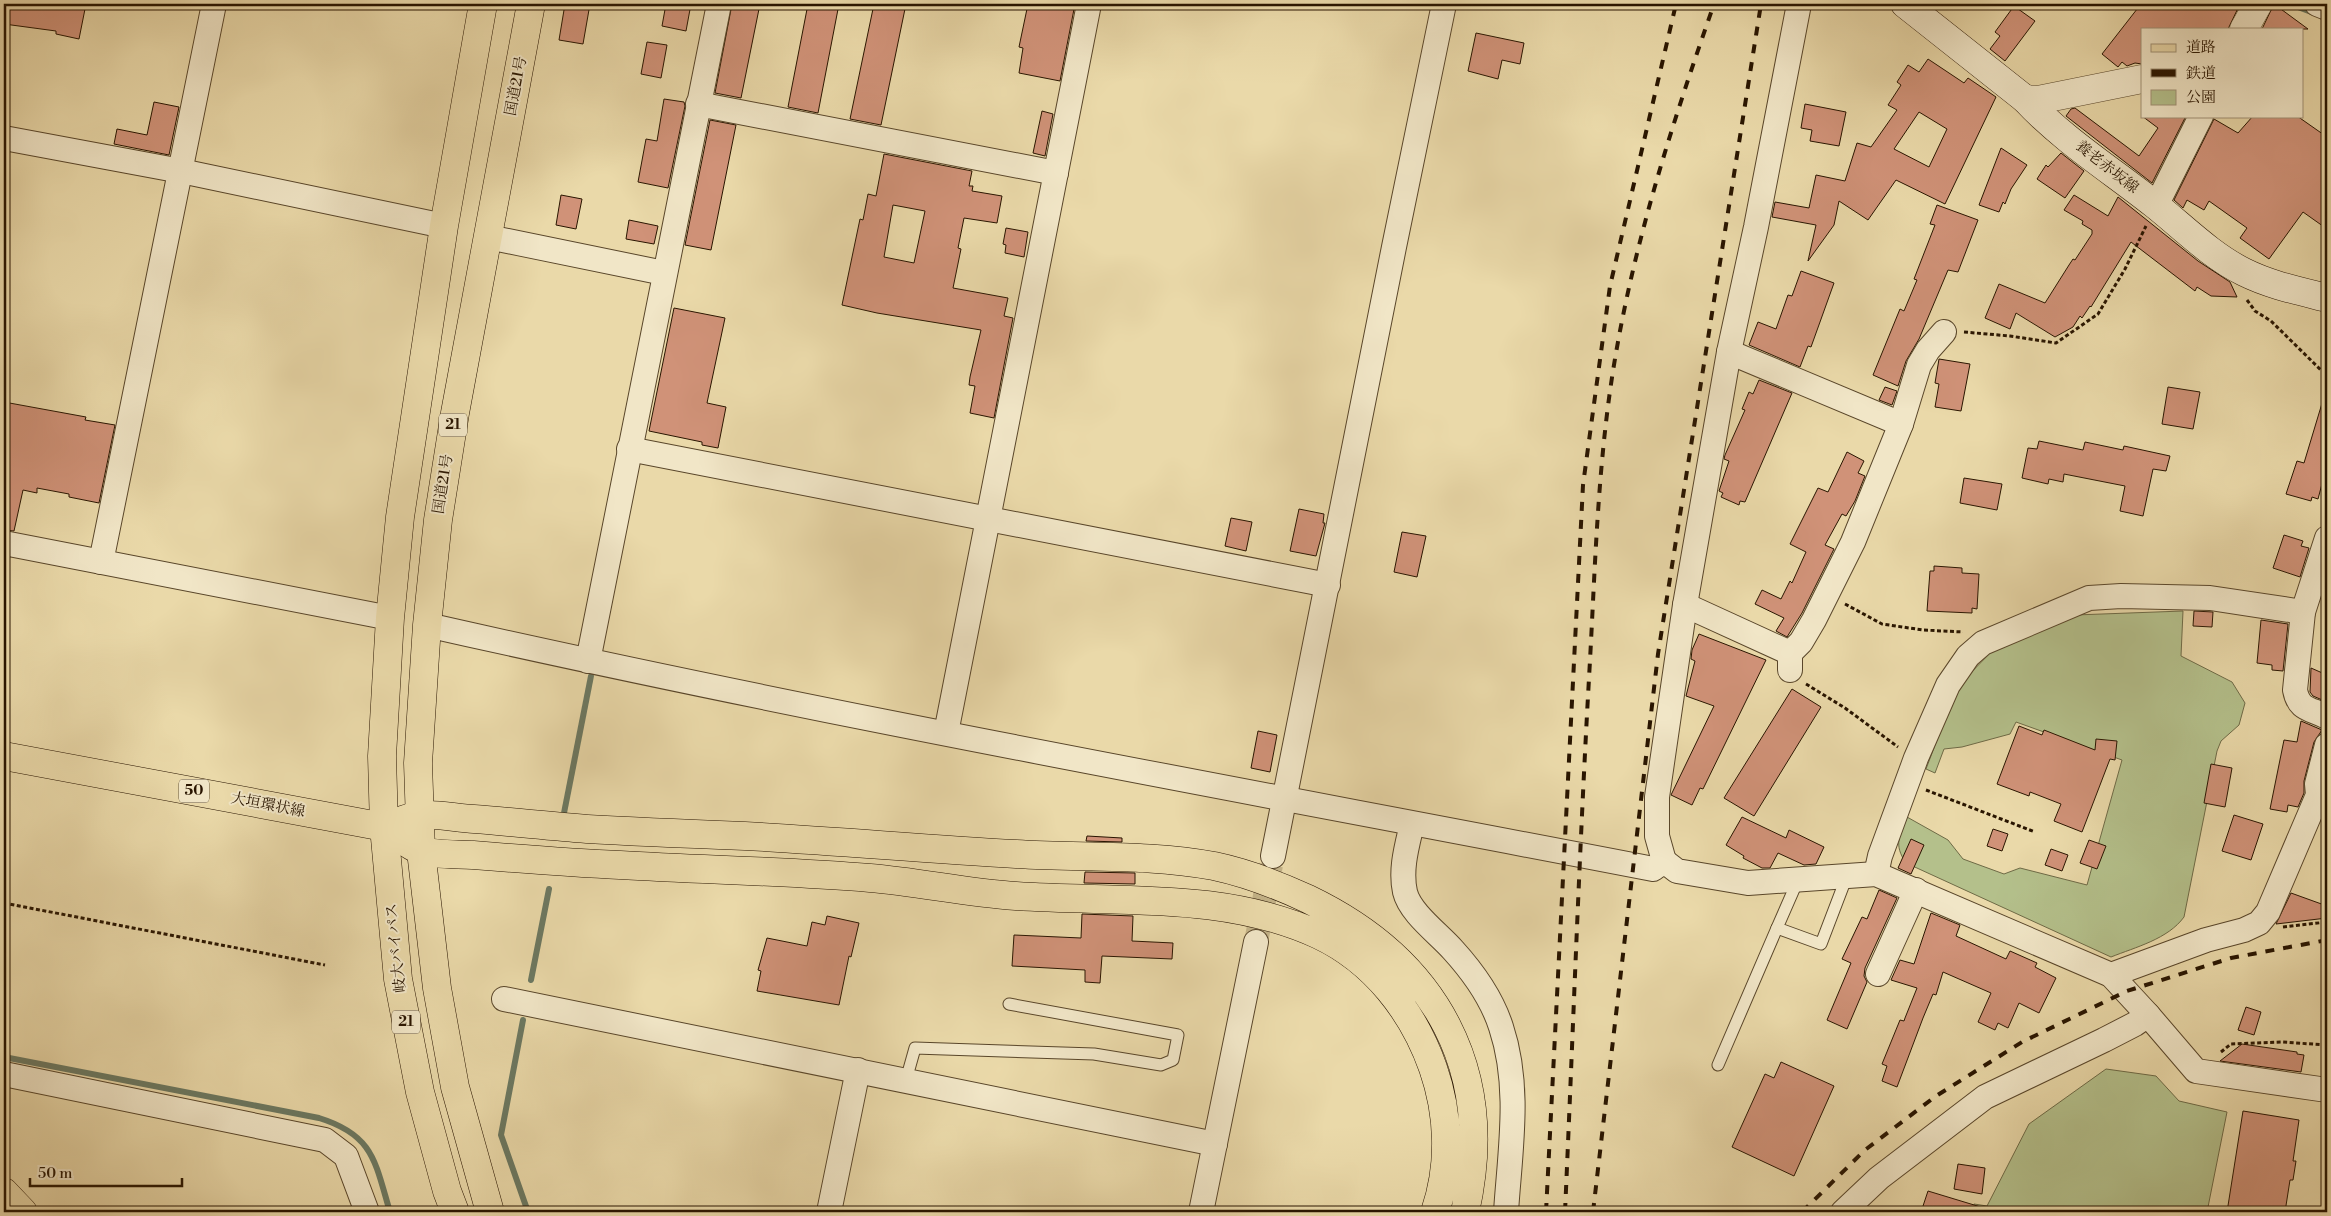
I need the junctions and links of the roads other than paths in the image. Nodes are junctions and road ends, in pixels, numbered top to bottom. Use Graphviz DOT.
graph roads {
  1 [pos="214,4"];
  2 [pos="483,4"];
  3 [pos="531,4"];
  4 [pos="719,4"];
  5 [pos="1089,4"];
  6 [pos="1444,4"];
  7 [pos="1799,4"];
  8 [pos="1905,4"];
  9 [pos="2258,4"];
  10 [pos="2316,4"];
  11 [pos="2327,8"];
  12 [pos="2245,28"];
  13 [pos="2141,79"];
  14 [pos="2024,99"];
  15 [pos="698,104"];
  16 [pos="2200,118"];
  17 [pos="4,138"];
  18 [pos="181,171"];
  19 [pos="1056,173"];
  20 [pos="2156,206"];
  21 [pos="444,226"];
  22 [pos="488,237"];
  23 [pos="664,273"];
  24 [pos="2327,298"];
  25 [pos="1944,332"];
  26 [pos="1729,352"];
  27 [pos="1901,424"];
  28 [pos="628,449"];
  29 [pos="988,520"];
  30 [pos="2327,538"];
  31 [pos="4,543"];
  32 [pos="101,562"];
  33 [pos="1328,585"];
  34 [pos="1685,605"];
  35 [pos="2303,612"];
  36 [pos="390,618"];
  37 [pos="427,624"];
  38 [pos="588,661"];
  39 [pos="2327,717"];
  40 [pos="946,733"];
  41 [pos="2327,745"];
  42 [pos="4,756"];
  43 [pos="2323,796"];
  44 [pos="1285,800"];
  45 [pos="420,815"];
  46 [pos="1412,824"];
  47 [pos="384,827"];
  48 [pos="422,851"];
  49 [pos="1273,856"];
  50 [pos="1664,861"];
  51 [pos="1876,874"];
  52 [pos="1848,876"];
  53 [pos="1798,880"];
  54 [pos="1916,890"];
  55 [pos="1777,928"];
  56 [pos="1256,942"];
  57 [pos="1878,974"];
  58 [pos="2112,975"];
  59 [pos="504,999"];
  60 [pos="1009,1004"];
  61 [pos="2148,1015"];
  62 [pos="1718,1065"];
  63 [pos="858,1070"];
  64 [pos="4,1074"];
  65 [pos="906,1080"];
  66 [pos="2327,1090"];
  67 [pos="1215,1144"];
  68 [pos="4,1192"];
  69 [pos="23,1212"];
  70 [pos="367,1212"];
  71 [pos="455,1212"];
  72 [pos="490,1212"];
  73 [pos="829,1212"];
  74 [pos="1201,1212"];
  75 [pos="1435,1212"];
  76 [pos="1465,1212"];
  77 [pos="1506,1212"];
  78 [pos="1843,1212"];
  1 -- 18 [label="street"];
  2 -- 21 [label="main road, 21"];
  3 -- 22 [label="main road, 国道21号 / 21"];
  4 -- 15 [label="street"];
  5 -- 19 [label="street"];
  6 -- 33 [label="street"];
  7 -- 26 [label="street"];
  8 -- 14 [label="main road, 養老赤坂線"];
  9 -- 12 [label="main road"];
  10 -- 11 [label="street"];
  13 -- 14 [label="main road"];
  14 -- 20 [label="main road, 養老赤坂線"];
  15 -- 19 [label="street"];
  15 -- 23 [label="street"];
  16 -- 20 [label="street"];
  17 -- 18 [label="street"];
  18 -- 21 [label="street"];
  18 -- 32 [label="street"];
  19 -- 29 [label="street"];
  20 -- 24 [label="main road, 養老赤坂線"];
  21 -- 36 [label="main road, 21"];
  22 -- 23 [label="street"];
  22 -- 37 [label="main road, 国道21号 / 21"];
  23 -- 28 [label="street"];
  25 -- 27 [label="street"];
  26 -- 27 [label="street"];
  26 -- 34 [label="street"];
  27 -- 34 [label="street"];
  28 -- 29 [label="street"];
  28 -- 38 [label="street"];
  29 -- 33 [label="street"];
  29 -- 40 [label="street"];
  30 -- 35 [label="street"];
  31 -- 32 [label="street"];
  32 -- 36 [label="street"];
  33 -- 44 [label="street"];
  34 -- 50 [label="street"];
  35 -- 39 [label="street"];
  35 -- 51 [label="street"];
  36 -- 47 [label="main road, 21"];
  37 -- 38 [label="street"];
  37 -- 45 [label="main road, 国道21号 / 21"];
  38 -- 40 [label="street"];
  40 -- 44 [label="street"];
  41 -- 43 [label="street"];
  42 -- 47 [label="main road, 大垣環状線 / 50"];
  43 -- 58 [label="street"];
  44 -- 46 [label="street"];
  44 -- 49 [label="street"];
  45 -- 47 [label="main road"];
  45 -- 48 [label="main road, 国道21号 / 21"];
  45 -- 76 [label="main road"];
  46 -- 50 [label="street"];
  46 -- 77 [label="street"];
  47 -- 48 [label="main road"];
  47 -- 71 [label="main road, 岐大バイパス / 21"];
  48 -- 72 [label="main road, 21"];
  48 -- 75 [label="main road"];
  50 -- 53 [label="street"];
  51 -- 52 [label="street"];
  51 -- 54 [label="street"];
  52 -- 53 [label="street"];
  52 -- 55 [label="lane"];
  53 -- 55 [label="lane"];
  54 -- 57 [label="street"];
  54 -- 58 [label="street"];
  55 -- 62 [label="lane"];
  56 -- 67 [label="street"];
  58 -- 61 [label="street"];
  59 -- 63 [label="street"];
  60 -- 65 [label="lane"];
  61 -- 66 [label="street"];
  61 -- 78 [label="street"];
  63 -- 65 [label="street"];
  63 -- 73 [label="street"];
  64 -- 70 [label="street"];
  65 -- 67 [label="street"];
  67 -- 74 [label="street"];
  68 -- 69 [label="main road"];
}
